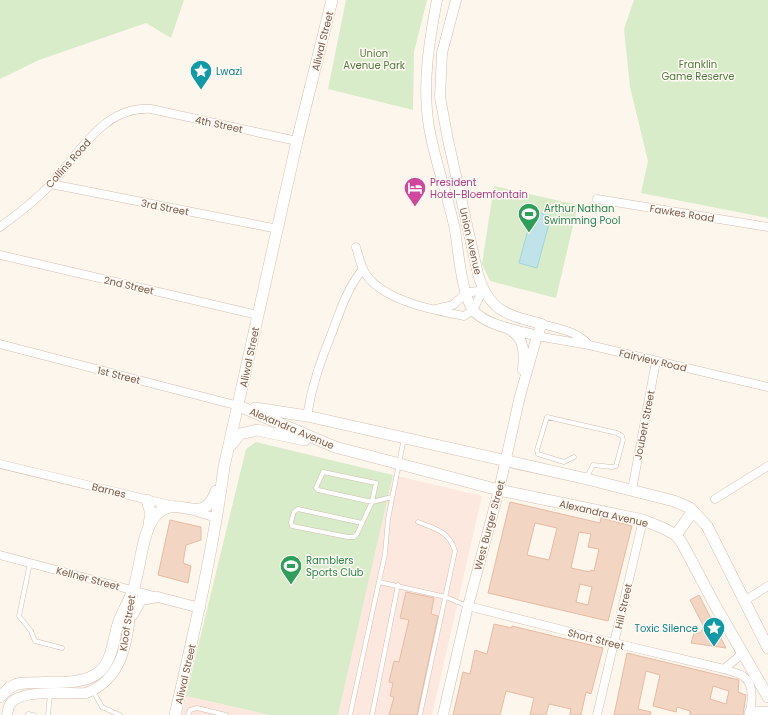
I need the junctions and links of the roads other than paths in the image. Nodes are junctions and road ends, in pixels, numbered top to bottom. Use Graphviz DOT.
graph roads {
  1 [pos="332,0"];
  2 [pos="437,0"];
  3 [pos="456,0"];
  4 [pos="140,108"];
  5 [pos="297,141"];
  6 [pos="451,154"];
  7 [pos="437,158"];
  8 [pos="51,184"];
  9 [pos="596,199"];
  10 [pos="0,227"];
  11 [pos="768,227"];
  12 [pos="278,229"];
  13 [pos="356,247"];
  14 [pos="0,255"];
  15 [pos="363,269"];
  16 [pos="483,290"];
  17 [pos="466,293"];
  18 [pos="432,310"];
  19 [pos="473,310"];
  20 [pos="258,315"];
  21 [pos="542,324"];
  22 [pos="504,326"];
  23 [pos="537,336"];
  24 [pos="0,344"];
  25 [pos="589,345"];
  26 [pos="656,361"];
  27 [pos="768,387"];
  28 [pos="520,396"];
  29 [pos="239,406"];
  30 [pos="306,416"];
  31 [pos="404,438"];
  32 [pos="335,447"];
  33 [pos="228,449"];
  34 [pos="574,457"];
  35 [pos="505,461"];
  36 [pos="0,464"];
  37 [pos="398,464"];
  38 [pos="768,466"];
  39 [pos="224,467"];
  40 [pos="587,479"];
  41 [pos="498,490"];
  42 [pos="632,490"];
  43 [pos="392,497"];
  44 [pos="715,499"];
  45 [pos="146,500"];
  46 [pos="372,502"];
  47 [pos="178,507"];
  48 [pos="693,511"];
  49 [pos="217,518"];
  50 [pos="643,520"];
  51 [pos="418,522"];
  52 [pos="362,523"];
  53 [pos="149,525"];
  54 [pos="676,535"];
  55 [pos="0,555"];
  56 [pos="30,563"];
  57 [pos="379,582"];
  58 [pos="398,585"];
  59 [pos="768,586"];
  60 [pos="133,590"];
  61 [pos="158,597"];
  62 [pos="446,597"];
  63 [pos="744,601"];
  64 [pos="468,606"];
  65 [pos="200,608"];
  66 [pos="129,623"];
  67 [pos="614,643"];
  68 [pos="62,648"];
  69 [pos="768,648"];
  70 [pos="743,653"];
  71 [pos="724,669"];
  72 [pos="93,691"];
  73 [pos="50,694"];
  74 [pos="0,697"];
  75 [pos="768,697"];
  76 [pos="768,712"];
  77 [pos="28,714"];
  78 [pos="749,714"];
  79 [pos="7,715"];
  80 [pos="34,715"];
  81 [pos="48,715"];
  82 [pos="120,715"];
  83 [pos="175,715"];
  84 [pos="188,715"];
  85 [pos="226,715"];
  86 [pos="350,715"];
  87 [pos="372,715"];
  88 [pos="420,715"];
  89 [pos="443,715"];
  90 [pos="597,715"];
  1 -- 5 [label="main road, Aliwal Street"];
  2 -- 7 [label="street, Union Avenue"];
  3 -- 6 [label="street, Union Avenue"];
  4 -- 5 [label="street, 4th Street"];
  4 -- 8 [label="street, Collins Road"];
  5 -- 12 [label="main road, Aliwal Street"];
  6 -- 7 [label="street"];
  6 -- 16 [label="street, Union Avenue"];
  7 -- 17 [label="street, Union Avenue"];
  8 -- 10 [label="street, Collins Road"];
  8 -- 12 [label="street, 3rd Street"];
  9 -- 11 [label="street, Fawkes Road"];
  12 -- 20 [label="main road, Aliwal Street"];
  13 -- 15 [label="street"];
  14 -- 20 [label="street, 2nd Street"];
  15 -- 18 [label="street"];
  15 -- 30 [label="street"];
  16 -- 17 [label="street"];
  16 -- 19 [label="street"];
  16 -- 21 [label="street, Union Avenue"];
  17 -- 18 [label="street"];
  17 -- 19 [label="street, Union Avenue"];
  18 -- 19 [label="street"];
  19 -- 22 [label="street"];
  20 -- 29 [label="main road, Aliwal Street"];
  21 -- 23 [label="street, West Burger Street"];
  21 -- 25 [label="street, Union Avenue"];
  22 -- 23 [label="street"];
  22 -- 28 [label="street"];
  23 -- 25 [label="street, Fairview Road"];
  23 -- 28 [label="street, West Burger Street"];
  24 -- 29 [label="street, 1st Street"];
  25 -- 26 [label="street, Fairview Road"];
  26 -- 27 [label="street, Fairview Road"];
  26 -- 42 [label="street, Joubert Street"];
  28 -- 35 [label="street, West Burger Street"];
  29 -- 30 [label="main road, Alexandra Avenue"];
  29 -- 32 [label="main road, Alexandra Avenue"];
  29 -- 33 [label="main road, Aliwal Street"];
  30 -- 31 [label="main road, Alexandra Avenue"];
  31 -- 35 [label="main road, Alexandra Avenue"];
  31 -- 37 [label="lane"];
  32 -- 33 [label="main road"];
  32 -- 37 [label="main road, Alexandra Avenue"];
  33 -- 39 [label="main road, Aliwal Street"];
  34 -- 40 [label="lane"];
  35 -- 40 [label="main road, Alexandra Avenue"];
  35 -- 41 [label="street, West Burger Street"];
  36 -- 45 [label="street, Barnes"];
  37 -- 41 [label="main road, Alexandra Avenue"];
  37 -- 43 [label="lane"];
  38 -- 44 [label="street"];
  39 -- 47 [label="main road"];
  39 -- 49 [label="main road, Aliwal Street"];
  40 -- 42 [label="main road, Alexandra Avenue"];
  41 -- 50 [label="main road, Alexandra Avenue"];
  41 -- 64 [label="street, West Burger Street"];
  42 -- 48 [label="main road, Alexandra Avenue"];
  43 -- 46 [label="lane"];
  43 -- 57 [label="lane"];
  45 -- 47 [label="street, Barnes"];
  45 -- 53 [label="main road"];
  46 -- 46 [label="lane"];
  46 -- 52 [label="lane"];
  47 -- 49 [label="street, Barnes"];
  47 -- 53 [label="main road"];
  48 -- 54 [label="main road"];
  48 -- 63 [label="main road, Alexandra Avenue"];
  49 -- 65 [label="main road, Aliwal Street"];
  50 -- 54 [label="main road, Alexandra Avenue"];
  50 -- 67 [label="street, Hill Street"];
  51 -- 62 [label="lane"];
  52 -- 52 [label="lane"];
  53 -- 60 [label="main road"];
  54 -- 70 [label="main road"];
  55 -- 56 [label="street, Kellner Street"];
  56 -- 60 [label="street, Kellner Street"];
  56 -- 68 [label="lane"];
  57 -- 58 [label="lane"];
  57 -- 86 [label="lane"];
  58 -- 62 [label="lane"];
  58 -- 87 [label="lane"];
  59 -- 63 [label="street"];
  60 -- 61 [label="street, Kellner Street"];
  60 -- 66 [label="street, Kloof Street"];
  60 -- 74 [label="main road, Kloof Street"];
  61 -- 65 [label="street, Kellner Street"];
  61 -- 66 [label="street"];
  62 -- 64 [label="lane"];
  62 -- 88 [label="lane"];
  63 -- 69 [label="main road, Alexandra Avenue"];
  64 -- 67 [label="street, Short Street"];
  64 -- 89 [label="street, West Burger Street"];
  65 -- 83 [label="main road, Aliwal Street"];
  66 -- 72 [label="street, Kloof Street"];
  67 -- 71 [label="street, Short Street"];
  67 -- 90 [label="street, Hill Street"];
  70 -- 71 [label="street"];
  70 -- 75 [label="main road"];
  71 -- 78 [label="street, Short Street"];
  72 -- 73 [label="street"];
  72 -- 82 [label="lane"];
  73 -- 79 [label="street"];
  73 -- 81 [label="lane"];
  76 -- 78 [label="main road"];
  77 -- 80 [label="lane"];
  84 -- 85 [label="lane"];
}
